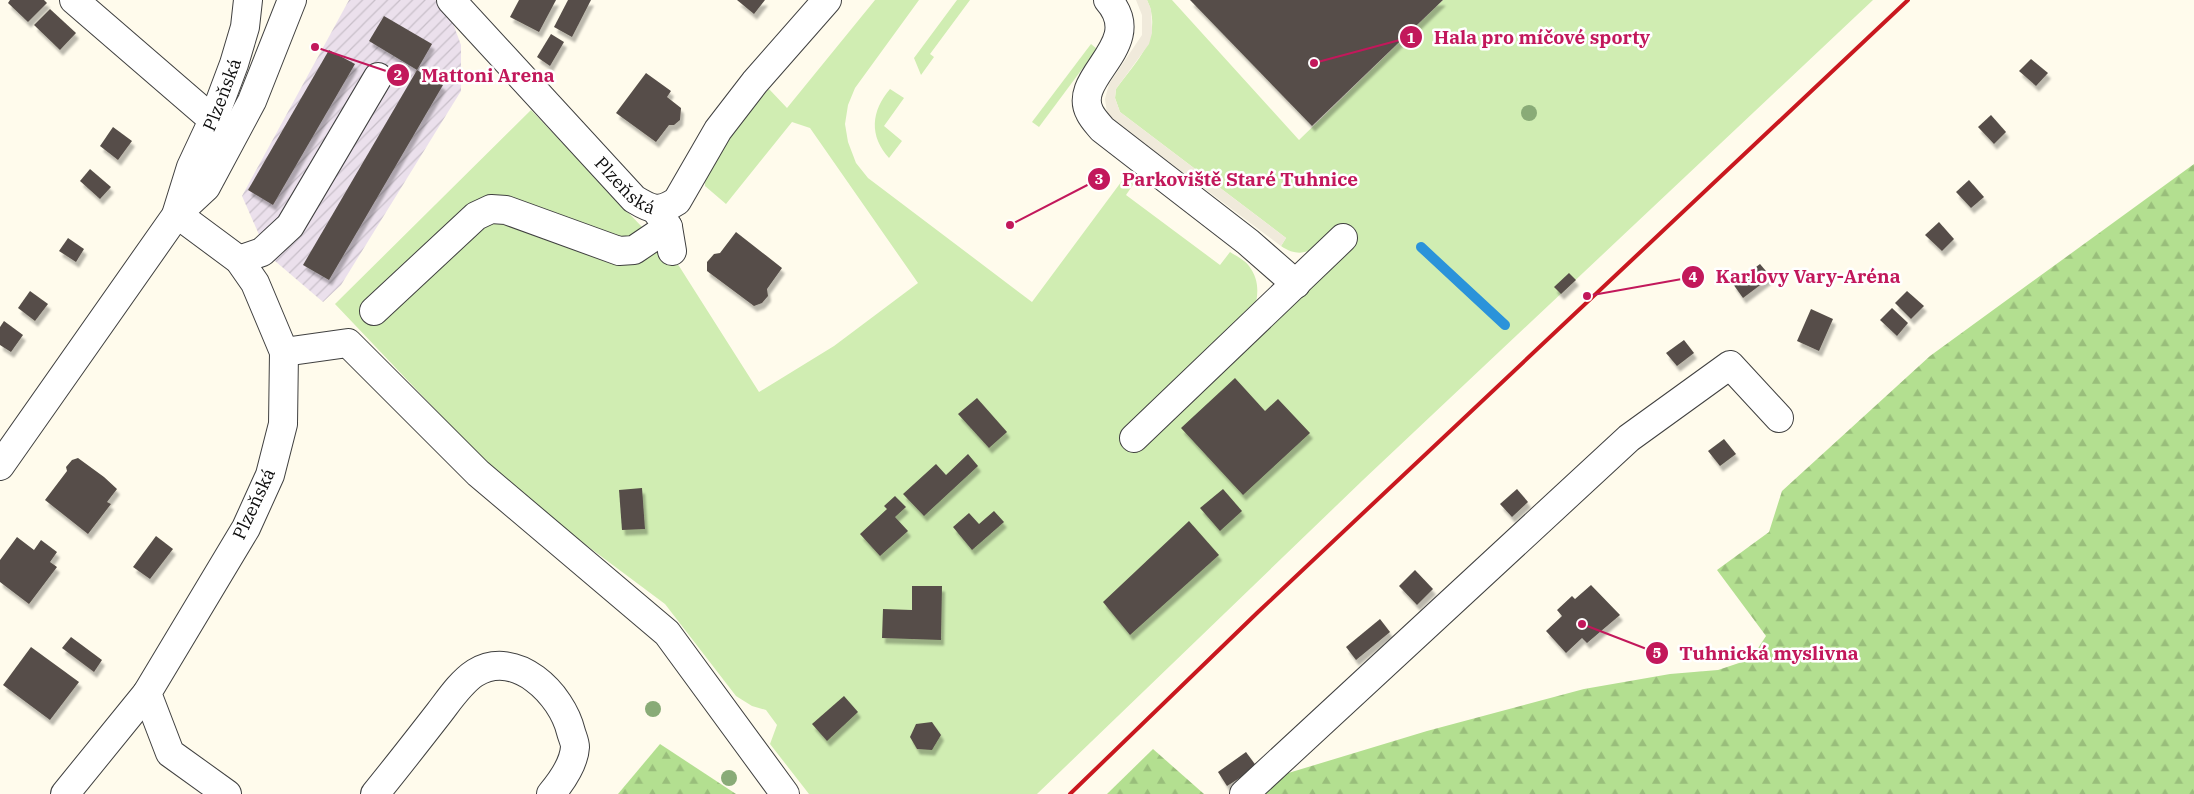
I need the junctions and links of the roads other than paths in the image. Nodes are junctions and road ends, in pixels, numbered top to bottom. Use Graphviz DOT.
graph roads {
  1 [pos="74,0"];
  2 [pos="248,0"];
  3 [pos="292,0"];
  4 [pos="452,0"];
  5 [pos="827,0"];
  6 [pos="1108,0"];
  7 [pos="378,77"];
  8 [pos="213,120"];
  9 [pos="177,214"];
  10 [pos="665,229"];
  11 [pos="1343,238"];
  12 [pos="239,260"];
  13 [pos="1296,284"];
  14 [pos="374,311"];
  15 [pos="284,352"];
  16 [pos="1779,418"];
  17 [pos="10,436"];
  18 [pos="1134,438"];
  19 [pos="0,466"];
  20 [pos="147,693"];
  21 [pos="1246,793"];
  22 [pos="66,794"];
  23 [pos="227,794"];
  24 [pos="375,794"];
  25 [pos="551,794"];
  26 [pos="785,794"];
  1 -- 8 [label="street"];
  2 -- 8 [label="street, Plzeňská"];
  3 -- 9 [label="street, Plzeňská"];
  4 -- 10 [label="street, Plzeňská"];
  5 -- 10 [label="street, Plzeňská"];
  6 -- 13 [label="street"];
  7 -- 12 [label="street"];
  8 -- 9 [label="street, Plzeňská"];
  9 -- 12 [label="street, Plzeňská"];
  9 -- 17 [label="street, Plzeňská"];
  10 -- 14 [label="street"];
  11 -- 13 [label="street"];
  12 -- 15 [label="street, Plzeňská"];
  13 -- 18 [label="street"];
  15 -- 20 [label="street, Plzeňská"];
  15 -- 26 [label="street"];
  16 -- 21 [label="street"];
  17 -- 19 [label="street, Plzeňská"];
  20 -- 22 [label="street, Plzeňská"];
  20 -- 23 [label="street"];
  24 -- 25 [label="street"];
}
